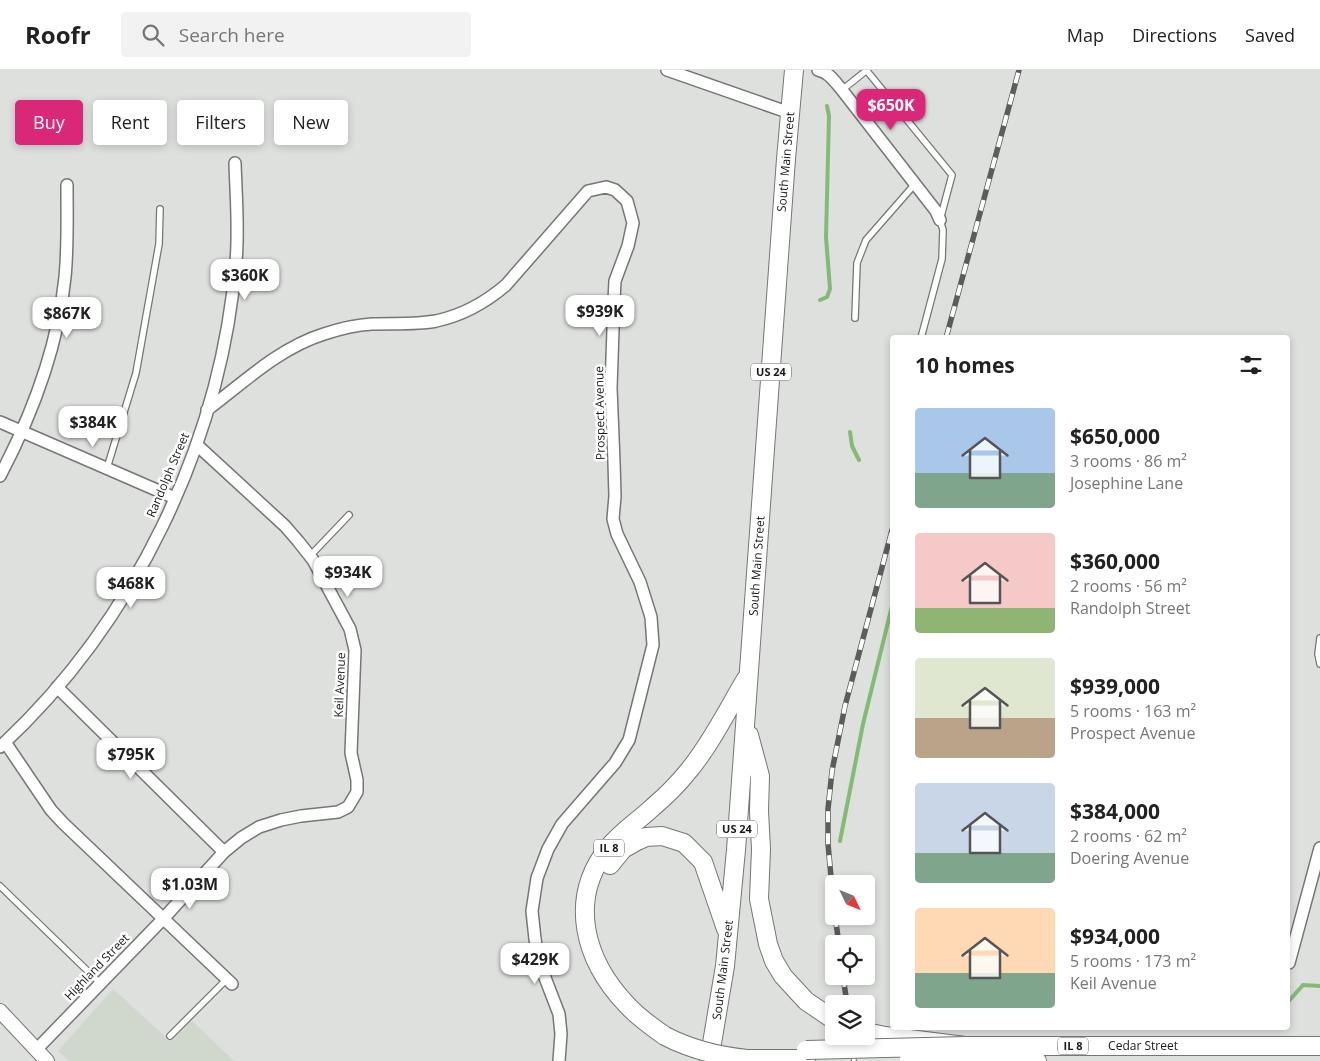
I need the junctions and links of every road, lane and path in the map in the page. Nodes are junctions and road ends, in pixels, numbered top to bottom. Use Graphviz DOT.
graph roads {
  1 [pos="667,70"];
  2 [pos="794,70"];
  3 [pos="818,70"];
  4 [pos="867,70"];
  5 [pos="842,90"];
  6 [pos="790,114"];
  7 [pos="235,163"];
  8 [pos="915,184"];
  9 [pos="67,186"];
  10 [pos="160,209"];
  11 [pos="940,220"];
  12 [pos="855,318"];
  13 [pos="922,335"];
  14 [pos="207,410"];
  15 [pos="0,422"];
  16 [pos="23,431"];
  17 [pos="197,445"];
  18 [pos="107,468"];
  19 [pos="0,476"];
  20 [pos="175,498"];
  21 [pos="349,515"];
  22 [pos="310,556"];
  23 [pos="1320,638"];
  24 [pos="1320,664"];
  25 [pos="749,674"];
  26 [pos="57,687"];
  27 [pos="745,722"];
  28 [pos="3,744"];
  29 [pos="351,803"];
  30 [pos="1320,848"];
  31 [pos="224,852"];
  32 [pos="0,886"];
  33 [pos="164,919"];
  34 [pos="728,935"];
  35 [pos="1290,959"];
  36 [pos="230,981"];
  37 [pos="100,983"];
  38 [pos="0,1012"];
  39 [pos="825,1014"];
  40 [pos="668,1031"];
  41 [pos="875,1034"];
  42 [pos="170,1036"];
  43 [pos="1320,1046"];
  44 [pos="36,1050"];
  45 [pos="958,1055"];
  46 [pos="47,1061"];
  47 [pos="559,1061"];
  48 [pos="709,1061"];
  49 [pos="1037,1061"];
  1 -- 6 [label="street"];
  2 -- 6 [label="main road, South Main Street / US 24"];
  3 -- 5 [label="street"];
  4 -- 5 [label="lane"];
  4 -- 11 [label="lane"];
  5 -- 8 [label="street"];
  6 -- 25 [label="main road, South Main Street / US 24"];
  7 -- 14 [label="street, Randolph Street"];
  8 -- 11 [label="street"];
  8 -- 12 [label="lane"];
  9 -- 16 [label="street"];
  10 -- 18 [label="lane"];
  11 -- 13 [label="lane"];
  14 -- 17 [label="street, Randolph Street"];
  14 -- 47 [label="street, Prospect Avenue"];
  15 -- 16 [label="street"];
  16 -- 18 [label="street"];
  16 -- 19 [label="street"];
  17 -- 20 [label="street, Randolph Street"];
  17 -- 22 [label="street, Keil Avenue"];
  18 -- 20 [label="street"];
  20 -- 26 [label="street, Randolph Street"];
  21 -- 22 [label="lane"];
  22 -- 29 [label="street, Keil Avenue"];
  23 -- 24 [label="lane"];
  25 -- 27 [label="main road, South Main Street / US 24"];
  25 -- 40 [label="main road, IL 8"];
  26 -- 28 [label="street, Randolph Street"];
  26 -- 31 [label="street"];
  27 -- 34 [label="main road, South Main Street / US 24"];
  27 -- 39 [label="main road"];
  28 -- 33 [label="street"];
  29 -- 31 [label="street, Highland Street"];
  30 -- 35 [label="street"];
  31 -- 33 [label="street, Highland Street"];
  32 -- 37 [label="lane"];
  33 -- 36 [label="street"];
  33 -- 37 [label="street, Highland Street"];
  34 -- 40 [label="main road, IL 8"];
  34 -- 48 [label="main road, South Main Street / US 24"];
  36 -- 42 [label="lane"];
  37 -- 44 [label="street, Highland Street"];
  38 -- 44 [label="street"];
  40 -- 45 [label="main road, IL 8, bridge"];
  41 -- 45 [label="main road, bridge"];
  43 -- 45 [label="main road, Cedar Street / IL 8"];
  44 -- 46 [label="street"];
  45 -- 49 [label="main road, IL 8"];
}
